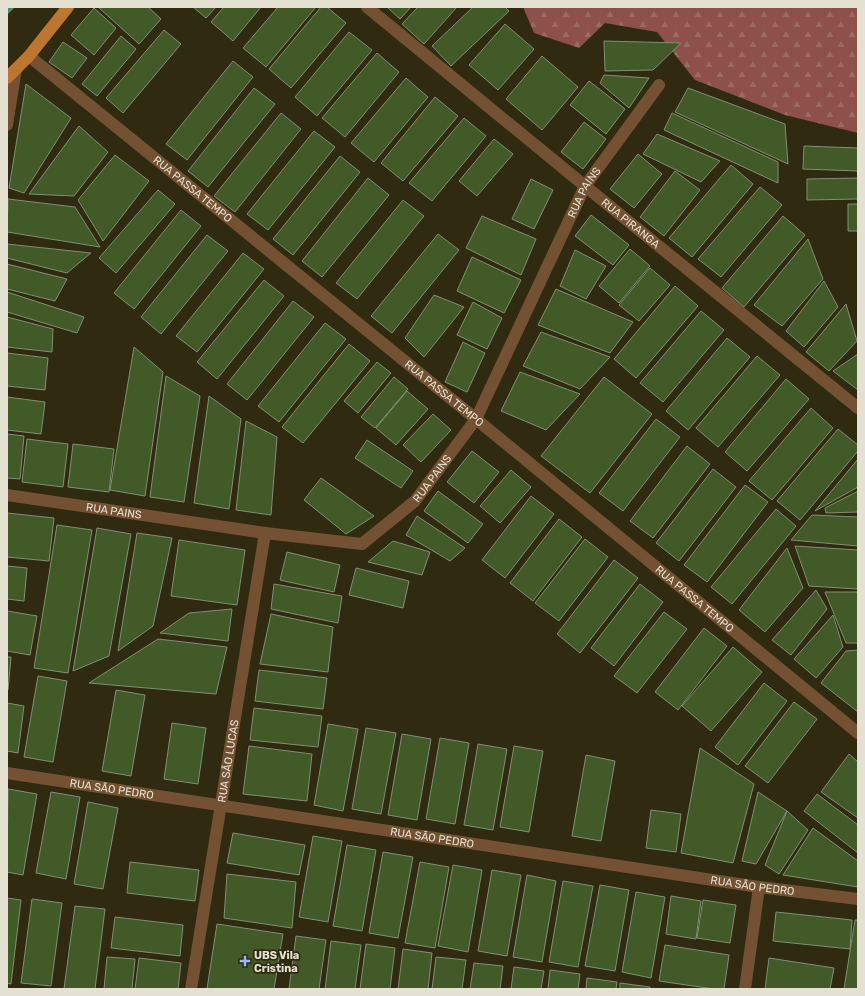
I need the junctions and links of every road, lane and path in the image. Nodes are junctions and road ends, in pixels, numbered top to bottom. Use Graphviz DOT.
graph roads {
  1 [pos="68,7"];
  2 [pos="367,7"];
  3 [pos="29,56"];
  4 [pos="16,69"];
  5 [pos="7,78"];
  6 [pos="659,85"];
  7 [pos="7,125"];
  8 [pos="585,186"];
  9 [pos="858,408"];
  10 [pos="476,419"];
  11 [pos="7,495"];
  12 [pos="265,533"];
  13 [pos="858,733"];
  14 [pos="7,773"];
  15 [pos="221,806"];
  16 [pos="759,887"];
  17 [pos="858,899"];
  18 [pos="191,989"];
  19 [pos="745,989"];
  1 -- 3 [label="main road"];
  2 -- 8 [label="street, RUA PIRANGA"];
  3 -- 4 [label="main road"];
  3 -- 10 [label="street, RUA PASSA TEMPO"];
  4 -- 5 [label="main road"];
  4 -- 7 [label="street"];
  6 -- 8 [label="street, RUA PAINS"];
  8 -- 9 [label="street, RUA PIRANGA"];
  8 -- 10 [label="street, RUA PAINS"];
  10 -- 12 [label="street, RUA PAINS"];
  10 -- 13 [label="street, RUA PASSA TEMPO"];
  11 -- 12 [label="street, RUA PAINS"];
  12 -- 15 [label="street, RUA SÃO LUCAS"];
  14 -- 15 [label="street, RUA SÃO PEDRO"];
  15 -- 16 [label="street, RUA SÃO PEDRO"];
  15 -- 18 [label="street, RUA SÃO LUCAS"];
  16 -- 17 [label="street, RUA SÃO PEDRO"];
  16 -- 19 [label="street"];
}
